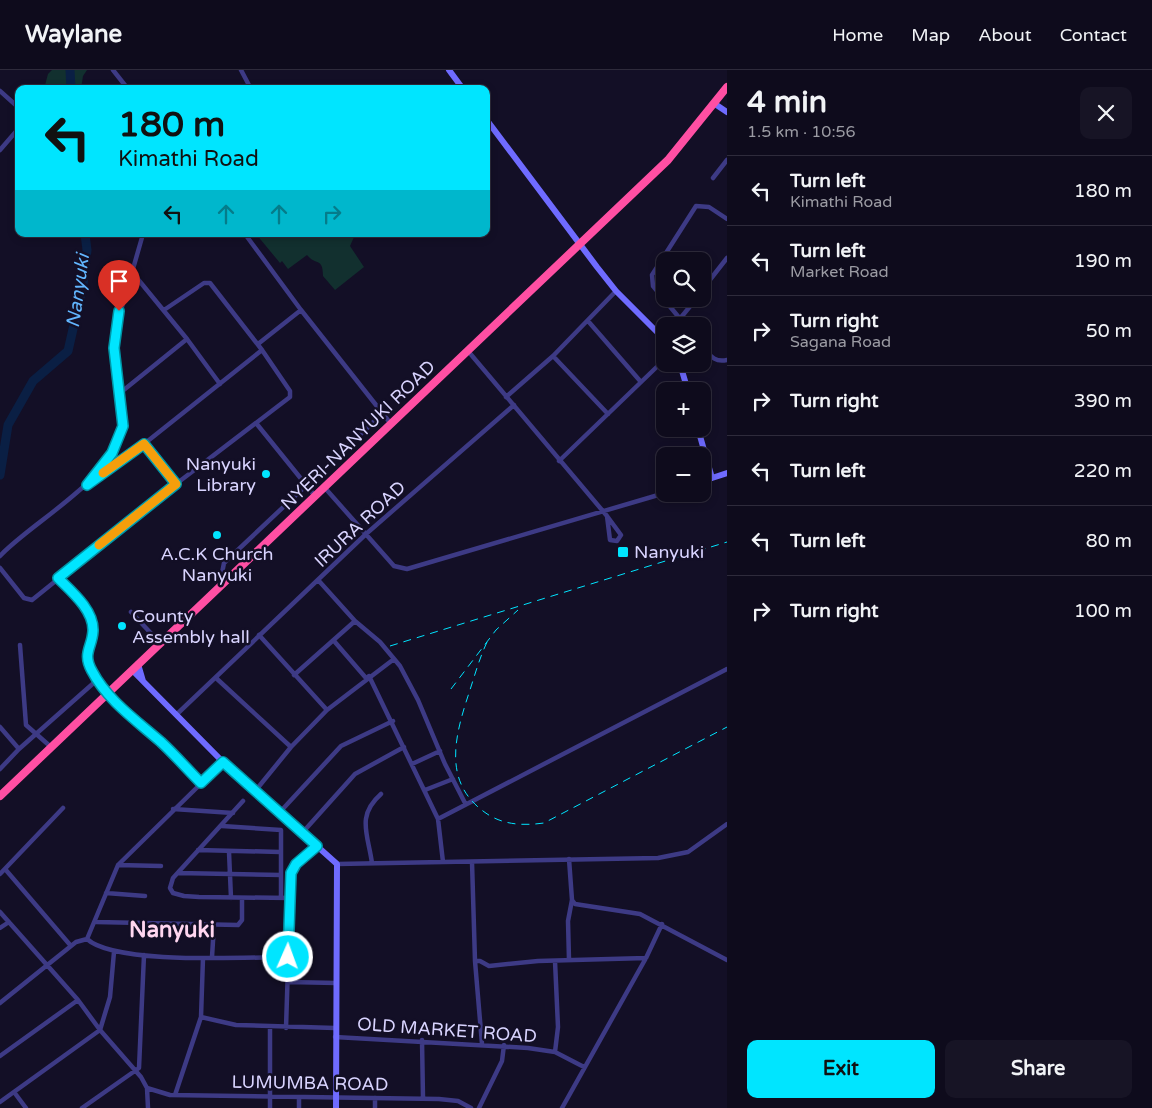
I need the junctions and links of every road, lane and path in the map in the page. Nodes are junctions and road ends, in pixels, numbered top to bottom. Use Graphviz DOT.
graph roads {
  1 [pos="113,70"];
  2 [pos="241,70"];
  3 [pos="449,70"];
  4 [pos="125,85"];
  5 [pos="249,85"];
  6 [pos="460,85"];
  7 [pos="727,88"];
  8 [pos="0,91"];
  9 [pos="15,104"];
  10 [pos="715,104"];
  11 [pos="727,112"];
  12 [pos="490,124"];
  13 [pos="15,133"];
  14 [pos="0,150"];
  15 [pos="727,160"];
  16 [pos="713,178"];
  17 [pos="727,219"];
  18 [pos="142,237"];
  19 [pos="247,237"];
  20 [pos="581,244"];
  21 [pos="727,258"];
  22 [pos="132,272"];
  23 [pos="711,278"];
  24 [pos="616,291"];
  25 [pos="690,307"];
  26 [pos="164,310"];
  27 [pos="301,310"];
  28 [pos="678,317"];
  29 [pos="682,317"];
  30 [pos="588,321"];
  31 [pos="656,329"];
  32 [pos="187,339"];
  33 [pos="258,344"];
  34 [pos="262,350"];
  35 [pos="468,351"];
  36 [pos="553,356"];
  37 [pos="711,356"];
  38 [pos="727,360"];
  39 [pos="656,368"];
  40 [pos="641,382"];
  41 [pos="220,384"];
  42 [pos="120,394"];
  43 [pos="506,397"];
  44 [pos="514,405"];
  45 [pos="383,413"];
  46 [pos="608,414"];
  47 [pos="256,423"];
  48 [pos="391,424"];
  49 [pos="700,437"];
  50 [pos="144,444"];
  51 [pos="348,448"];
  52 [pos="356,457"];
  53 [pos="559,461"];
  54 [pos="727,473"];
  55 [pos="712,478"];
  56 [pos="176,484"];
  57 [pos="87,485"];
  58 [pos="307,486"];
  59 [pos="324,488"];
  60 [pos="315,496"];
  61 [pos="656,496"];
  62 [pos="602,511"];
  63 [pos="607,516"];
  64 [pos="366,534"];
  65 [pos="0,556"];
  66 [pos="0,568"];
  67 [pos="58,578"];
  68 [pos="228,579"];
  69 [pos="319,581"];
  70 [pos="131,612"];
  71 [pos="355,620"];
  72 [pos="259,635"];
  73 [pos="334,641"];
  74 [pos="160,643"];
  75 [pos="20,645"];
  76 [pos="394,659"];
  77 [pos="138,664"];
  78 [pos="727,669"];
  79 [pos="132,670"];
  80 [pos="294,675"];
  81 [pos="368,677"];
  82 [pos="216,678"];
  83 [pos="97,680"];
  84 [pos="143,681"];
  85 [pos="108,693"];
  86 [pos="326,710"];
  87 [pos="176,715"];
  88 [pos="393,721"];
  89 [pos="0,727"];
  90 [pos="35,735"];
  91 [pos="291,746"];
  92 [pos="404,747"];
  93 [pos="51,748"];
  94 [pos="19,749"];
  95 [pos="440,751"];
  96 [pos="223,762"];
  97 [pos="412,764"];
  98 [pos="0,769"];
  99 [pos="453,779"];
  100 [pos="201,783"];
  101 [pos="256,790"];
  102 [pos="425,790"];
  103 [pos="381,794"];
  104 [pos="0,796"];
  105 [pos="243,801"];
  106 [pos="465,803"];
  107 [pos="63,808"];
  108 [pos="173,809"];
  109 [pos="280,812"];
  110 [pos="233,813"];
  111 [pos="438,819"];
  112 [pos="727,824"];
  113 [pos="222,826"];
  114 [pos="303,832"];
  115 [pos="317,846"];
  116 [pos="198,850"];
  117 [pos="228,852"];
  118 [pos="280,852"];
  119 [pos="569,859"];
  120 [pos="442,862"];
  121 [pos="472,862"];
  122 [pos="372,863"];
  123 [pos="337,864"];
  124 [pos="118,865"];
  125 [pos="161,866"];
  126 [pos="5,869"];
  127 [pos="178,873"];
  128 [pos="0,874"];
  129 [pos="230,874"];
  130 [pos="281,875"];
  131 [pos="106,893"];
  132 [pos="145,896"];
  133 [pos="231,898"];
  134 [pos="281,898"];
  135 [pos="290,898"];
  136 [pos="242,899"];
  137 [pos="572,900"];
  138 [pos="0,912"];
  139 [pos="9,922"];
  140 [pos="96,922"];
  141 [pos="662,924"];
  142 [pos="214,925"];
  143 [pos="0,928"];
  144 [pos="87,939"];
  145 [pos="71,946"];
  146 [pos="114,952"];
  147 [pos="144,955"];
  148 [pos="212,957"];
  149 [pos="288,957"];
  150 [pos="203,958"];
  151 [pos="646,958"];
  152 [pos="555,960"];
  153 [pos="569,960"];
  154 [pos="727,960"];
  155 [pos="475,961"];
  156 [pos="47,966"];
  157 [pos="289,982"];
  158 [pos="336,983"];
  159 [pos="78,1000"];
  160 [pos="0,1004"];
  161 [pos="201,1017"];
  162 [pos="270,1027"];
  163 [pos="286,1028"];
  164 [pos="335,1028"];
  165 [pos="100,1030"];
  166 [pos="335,1036"];
  167 [pos="422,1040"];
  168 [pos="482,1044"];
  169 [pos="504,1045"];
  170 [pos="555,1052"];
  171 [pos="0,1056"];
  172 [pos="584,1067"];
  173 [pos="135,1070"];
  174 [pos="147,1088"];
  175 [pos="14,1092"];
  176 [pos="175,1096"];
  177 [pos="270,1097"];
  178 [pos="299,1098"];
  179 [pos="336,1098"];
  180 [pos="375,1098"];
  181 [pos="423,1098"];
  182 [pos="0,1102"];
  183 [pos="26,1108"];
  184 [pos="82,1108"];
  185 [pos="148,1108"];
  186 [pos="270,1108"];
  187 [pos="299,1108"];
  188 [pos="336,1108"];
  189 [pos="375,1108"];
  190 [pos="471,1108"];
  191 [pos="479,1108"];
  192 [pos="562,1108"];
  1 -- 4 [label="street"];
  2 -- 5 [label="street"];
  3 -- 6 [label="street"];
  7 -- 10 [label="highway, NYERI-NANYUKI ROAD"];
  8 -- 9 [label="street"];
  10 -- 11 [label="street"];
  10 -- 20 [label="highway, NYERI-NANYUKI ROAD"];
  12 -- 20 [label="street"];
  13 -- 14 [label="street"];
  15 -- 16 [label="street"];
  17 -- 28 [label="street"];
  18 -- 22 [label="street"];
  19 -- 27 [label="street"];
  20 -- 24 [label="street"];
  20 -- 35 [label="highway, NYERI-NANYUKI ROAD"];
  21 -- 23 [label="street"];
  22 -- 26 [label="street"];
  22 -- 42 [label="street"];
  24 -- 30 [label="street"];
  24 -- 31 [label="street"];
  25 -- 29 [label="street"];
  26 -- 32 [label="street"];
  26 -- 33 [label="street"];
  27 -- 33 [label="street"];
  27 -- 45 [label="street"];
  30 -- 36 [label="street"];
  30 -- 40 [label="street"];
  32 -- 41 [label="street"];
  32 -- 42 [label="street"];
  33 -- 34 [label="street"];
  34 -- 41 [label="street"];
  34 -- 47 [label="street"];
  35 -- 43 [label="street"];
  35 -- 48 [label="highway, NYERI-NANYUKI ROAD"];
  36 -- 43 [label="street"];
  36 -- 46 [label="street"];
  37 -- 38 [label="street"];
  39 -- 40 [label="street"];
  40 -- 46 [label="street"];
  41 -- 50 [label="street"];
  42 -- 57 [label="street"];
  43 -- 44 [label="street"];
  44 -- 53 [label="street"];
  44 -- 64 [label="street, IRURA ROAD"];
  45 -- 48 [label="street"];
  45 -- 51 [label="street"];
  46 -- 53 [label="street"];
  47 -- 56 [label="street"];
  47 -- 58 [label="street"];
  48 -- 52 [label="highway, NYERI-NANYUKI ROAD"];
  49 -- 55 [label="street"];
  50 -- 56 [label="street"];
  50 -- 57 [label="street"];
  51 -- 52 [label="street"];
  51 -- 58 [label="street"];
  52 -- 59 [label="highway, NYERI-NANYUKI ROAD"];
  53 -- 62 [label="street"];
  54 -- 55 [label="street"];
  56 -- 67 [label="street"];
  57 -- 65 [label="street"];
  58 -- 60 [label="street"];
  58 -- 68 [label="street"];
  59 -- 60 [label="highway, NYERI-NANYUKI ROAD"];
  59 -- 64 [label="street"];
  60 -- 68 [label="highway, NYERI-NANYUKI ROAD"];
  61 -- 62 [label="street"];
  62 -- 63 [label="street"];
  62 -- 64 [label="street"];
  63 -- 63 [label="street"];
  64 -- 69 [label="street, IRURA ROAD"];
  66 -- 67 [label="street"];
  67 -- 83 [label="street"];
  68 -- 74 [label="highway, NYERI-NANYUKI ROAD"];
  69 -- 71 [label="street"];
  69 -- 72 [label="street, IRURA ROAD"];
  70 -- 74 [label="street"];
  71 -- 73 [label="street"];
  71 -- 76 [label="street"];
  72 -- 80 [label="street"];
  72 -- 82 [label="street, IRURA ROAD"];
  73 -- 80 [label="street"];
  73 -- 81 [label="street"];
  74 -- 77 [label="highway, NYERI-NANYUKI ROAD"];
  75 -- 90 [label="street"];
  76 -- 81 [label="street"];
  76 -- 95 [label="street"];
  77 -- 79 [label="highway, NYERI-NANYUKI ROAD"];
  77 -- 84 [label="street"];
  78 -- 106 [label="street"];
  79 -- 84 [label="street"];
  79 -- 85 [label="highway, NYERI-NANYUKI ROAD"];
  80 -- 86 [label="street"];
  81 -- 86 [label="street"];
  81 -- 88 [label="street"];
  82 -- 87 [label="street, IRURA ROAD"];
  82 -- 91 [label="street"];
  83 -- 85 [label="street"];
  83 -- 90 [label="street"];
  84 -- 87 [label="street"];
  85 -- 93 [label="highway, NYERI-NANYUKI ROAD"];
  85 -- 100 [label="street"];
  86 -- 91 [label="street"];
  87 -- 96 [label="street"];
  88 -- 92 [label="street"];
  88 -- 109 [label="street"];
  89 -- 94 [label="street"];
  90 -- 93 [label="street"];
  90 -- 94 [label="street"];
  91 -- 101 [label="street"];
  92 -- 97 [label="street"];
  92 -- 114 [label="street"];
  93 -- 104 [label="highway, NYERI-NANYUKI ROAD"];
  94 -- 98 [label="street"];
  95 -- 97 [label="street"];
  95 -- 99 [label="street"];
  96 -- 100 [label="street"];
  96 -- 101 [label="street"];
  97 -- 102 [label="street"];
  99 -- 102 [label="street"];
  99 -- 106 [label="street"];
  100 -- 108 [label="street"];
  101 -- 109 [label="street"];
  102 -- 111 [label="street"];
  103 -- 122 [label="street"];
  105 -- 110 [label="street"];
  106 -- 111 [label="street"];
  107 -- 126 [label="street"];
  108 -- 110 [label="street"];
  108 -- 124 [label="street"];
  109 -- 114 [label="street"];
  110 -- 113 [label="street"];
  111 -- 120 [label="street"];
  112 -- 119 [label="street"];
  113 -- 116 [label="street"];
  113 -- 118 [label="street"];
  114 -- 115 [label="street"];
  115 -- 123 [label="street"];
  115 -- 135 [label="street"];
  116 -- 117 [label="street"];
  116 -- 127 [label="street"];
  117 -- 118 [label="street"];
  117 -- 129 [label="street"];
  118 -- 130 [label="street"];
  119 -- 121 [label="street"];
  119 -- 137 [label="street"];
  120 -- 121 [label="street"];
  120 -- 122 [label="street"];
  121 -- 155 [label="street"];
  122 -- 123 [label="street"];
  123 -- 158 [label="street"];
  124 -- 125 [label="street"];
  124 -- 131 [label="street"];
  126 -- 128 [label="street"];
  126 -- 145 [label="street"];
  127 -- 129 [label="street"];
  127 -- 133 [label="street"];
  129 -- 130 [label="street"];
  129 -- 133 [label="street"];
  130 -- 134 [label="street"];
  131 -- 132 [label="street"];
  131 -- 140 [label="street"];
  133 -- 136 [label="street"];
  134 -- 135 [label="street"];
  134 -- 136 [label="street"];
  135 -- 149 [label="street"];
  136 -- 142 [label="street"];
  137 -- 141 [label="street"];
  137 -- 153 [label="street"];
  138 -- 139 [label="street"];
  139 -- 143 [label="street"];
  139 -- 156 [label="street"];
  140 -- 142 [label="street"];
  140 -- 144 [label="street"];
  141 -- 151 [label="street"];
  141 -- 154 [label="street"];
  142 -- 148 [label="street"];
  144 -- 145 [label="street"];
  144 -- 146 [label="street"];
  145 -- 156 [label="street"];
  146 -- 147 [label="street"];
  146 -- 165 [label="street"];
  147 -- 150 [label="street"];
  147 -- 173 [label="street"];
  148 -- 149 [label="street"];
  148 -- 150 [label="street"];
  149 -- 157 [label="street"];
  150 -- 161 [label="street"];
  151 -- 153 [label="street"];
  151 -- 172 [label="street"];
  152 -- 153 [label="street"];
  152 -- 155 [label="street"];
  152 -- 170 [label="street"];
  155 -- 168 [label="street"];
  156 -- 159 [label="street"];
  156 -- 160 [label="street"];
  157 -- 158 [label="street"];
  157 -- 163 [label="street"];
  158 -- 164 [label="street"];
  159 -- 165 [label="street"];
  159 -- 171 [label="street"];
  161 -- 162 [label="street"];
  161 -- 176 [label="street"];
  162 -- 163 [label="street"];
  162 -- 177 [label="street"];
  163 -- 164 [label="street"];
  164 -- 166 [label="street"];
  165 -- 173 [label="street"];
  165 -- 175 [label="street"];
  166 -- 167 [label="street, OLD MARKET ROAD"];
  166 -- 179 [label="street"];
  167 -- 168 [label="street, OLD MARKET ROAD"];
  167 -- 181 [label="street"];
  168 -- 169 [label="street, OLD MARKET ROAD"];
  169 -- 170 [label="street, OLD MARKET ROAD"];
  169 -- 191 [label="street"];
  170 -- 172 [label="street, OLD MARKET ROAD"];
  172 -- 192 [label="street"];
  173 -- 174 [label="street"];
  173 -- 184 [label="street"];
  174 -- 176 [label="street, LUMUMBA ROAD"];
  174 -- 185 [label="street"];
  175 -- 182 [label="street"];
  175 -- 183 [label="street"];
  176 -- 177 [label="street, LUMUMBA ROAD"];
  177 -- 178 [label="street, LUMUMBA ROAD"];
  177 -- 186 [label="street"];
  178 -- 179 [label="street, LUMUMBA ROAD"];
  178 -- 187 [label="street"];
  179 -- 180 [label="street, LUMUMBA ROAD"];
  179 -- 188 [label="street"];
  180 -- 181 [label="street, LUMUMBA ROAD"];
  180 -- 189 [label="street"];
  181 -- 190 [label="street, LUMUMBA ROAD"];
}
